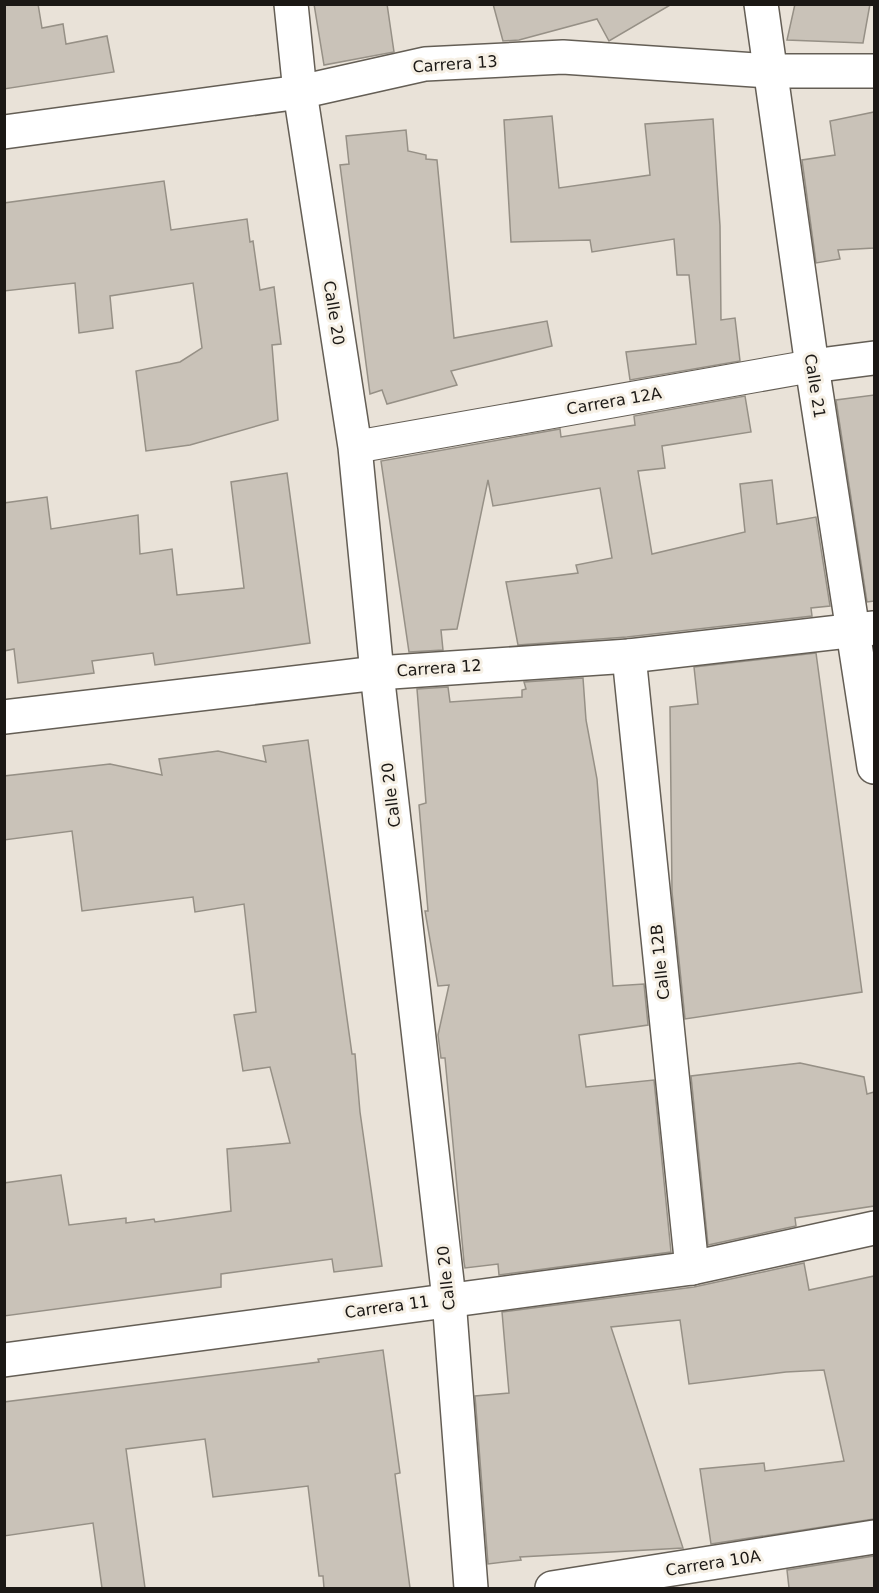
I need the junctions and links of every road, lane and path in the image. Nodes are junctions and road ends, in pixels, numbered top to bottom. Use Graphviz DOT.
graph roads {
  1 [pos="291,4"];
  2 [pos="761,4"];
  3 [pos="770,71"];
  4 [pos="874,72"];
  5 [pos="300,92"];
  6 [pos="4,132"];
  7 [pos="874,358"];
  8 [pos="812,366"];
  9 [pos="355,447"];
  10 [pos="863,629"];
  11 [pos="629,656"];
  12 [pos="377,673"];
  13 [pos="4,717"];
  14 [pos="874,768"];
  15 [pos="874,1228"];
  16 [pos="692,1268"];
  17 [pos="449,1299"];
  18 [pos="4,1360"];
  19 [pos="874,1537"];
  20 [pos="471,1588"];
  21 [pos="552,1588"];
  1 -- 5 [label="street, Calle 20"];
  2 -- 3 [label="street, Calle 21"];
  3 -- 4 [label="street, Carrera 13"];
  3 -- 5 [label="street, Carrera 13"];
  3 -- 8 [label="street, Calle 21"];
  5 -- 6 [label="street, Carrera 13"];
  5 -- 9 [label="street, Calle 20"];
  7 -- 8 [label="street, Carrera 12A"];
  8 -- 9 [label="street, Carrera 12A"];
  8 -- 10 [label="street, Calle 21"];
  9 -- 12 [label="street, Calle 20"];
  10 -- 11 [label="street, Carrera 12"];
  10 -- 14 [label="street, Calle 21"];
  11 -- 12 [label="street, Carrera 12"];
  11 -- 16 [label="street, Calle 12B"];
  12 -- 13 [label="street, Carrera 12"];
  12 -- 17 [label="street, Calle 20"];
  15 -- 16 [label="street, Carrera 11"];
  16 -- 17 [label="street, Carrera 11"];
  17 -- 18 [label="street, Carrera 11"];
  17 -- 20 [label="street, Calle 20"];
  19 -- 21 [label="street, Carrera 10A"];
}
